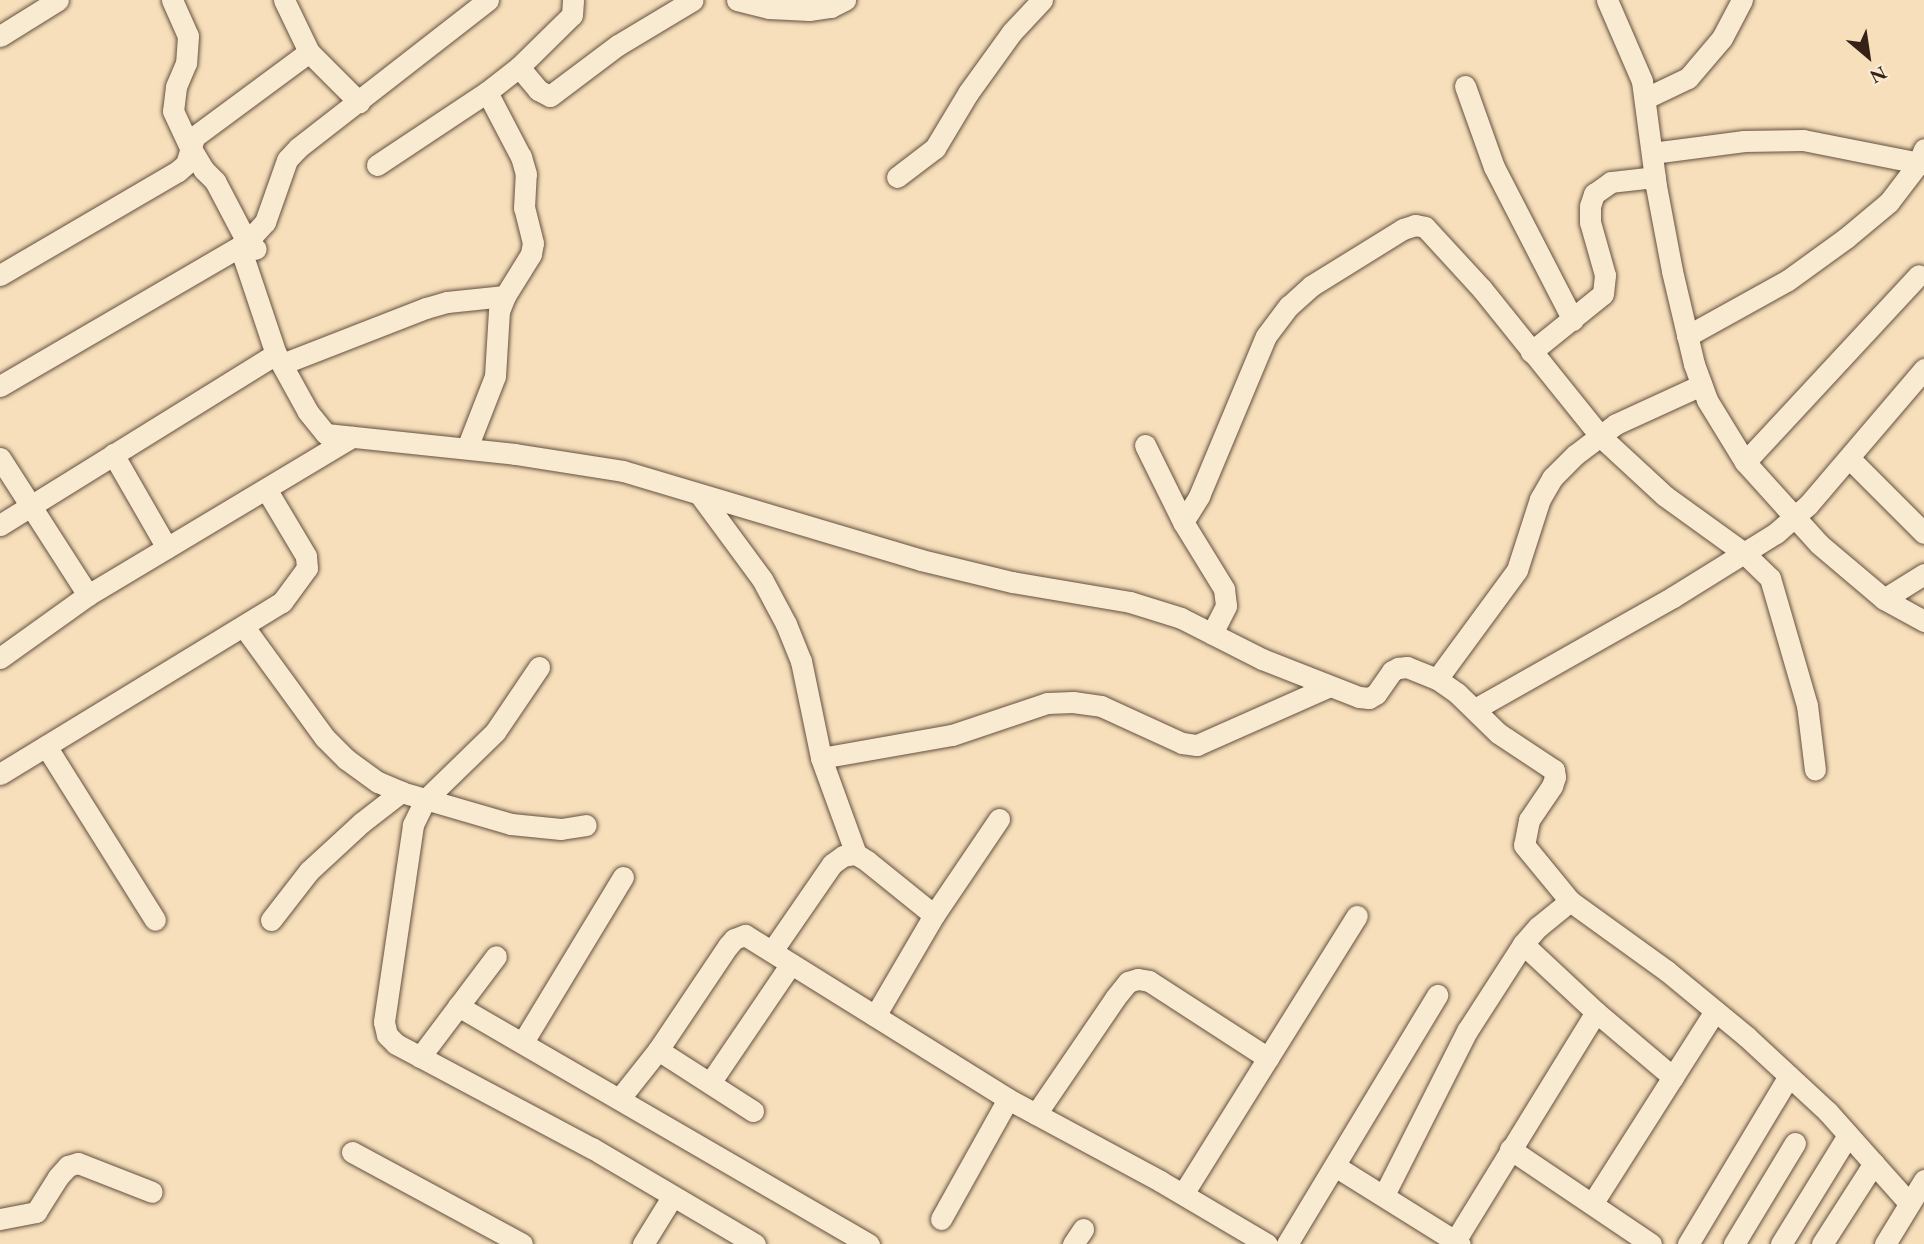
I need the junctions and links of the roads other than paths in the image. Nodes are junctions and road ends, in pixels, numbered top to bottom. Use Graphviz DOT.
graph roads {
  1 [pos="58,0"];
  2 [pos="172,0"];
  3 [pos="284,0"];
  4 [pos="573,0"];
  5 [pos="692,0"];
  6 [pos="737,0"];
  7 [pos="845,0"];
  8 [pos="1042,0"];
  9 [pos="1607,0"];
  10 [pos="1742,0"];
  11 [pos="481,2"];
  12 [pos="0,36"];
  13 [pos="309,52"];
  14 [pos="519,67"];
  15 [pos="1465,86"];
  16 [pos="487,92"];
  17 [pos="1646,98"];
  18 [pos="359,102"];
  19 [pos="190,147"];
  20 [pos="1652,153"];
  21 [pos="1922,159"];
  22 [pos="377,165"];
  23 [pos="897,177"];
  24 [pos="1655,177"];
  25 [pos="252,247"];
  26 [pos="0,275"];
  27 [pos="1919,275"];
  28 [pos="505,296"];
  29 [pos="1573,320"];
  30 [pos="1687,336"];
  31 [pos="1531,352"];
  32 [pos="279,359"];
  33 [pos="1924,369"];
  34 [pos="1701,385"];
  35 [pos="0,386"];
  36 [pos="1600,436"];
  37 [pos="352,437"];
  38 [pos="1145,445"];
  39 [pos="467,448"];
  40 [pos="113,454"];
  41 [pos="0,458"];
  42 [pos="1849,458"];
  43 [pos="1745,462"];
  44 [pos="266,489"];
  45 [pos="700,495"];
  46 [pos="30,506"];
  47 [pos="1794,518"];
  48 [pos="1183,522"];
  49 [pos="0,525"];
  50 [pos="1924,533"];
  51 [pos="167,548"];
  52 [pos="1744,553"];
  53 [pos="1924,575"];
  54 [pos="88,595"];
  55 [pos="1884,599"];
  56 [pos="1924,621"];
  57 [pos="244,627"];
  58 [pos="1212,634"];
  59 [pos="0,657"];
  60 [pos="539,667"];
  61 [pos="1437,679"];
  62 [pos="1330,686"];
  63 [pos="1475,709"];
  64 [pos="46,746"];
  65 [pos="821,758"];
  66 [pos="1815,770"];
  67 [pos="0,774"];
  68 [pos="401,792"];
  69 [pos="425,800"];
  70 [pos="999,819"];
  71 [pos="586,825"];
  72 [pos="856,854"];
  73 [pos="623,877"];
  74 [pos="1570,901"];
  75 [pos="933,915"];
  76 [pos="1357,916"];
  77 [pos="155,920"];
  78 [pos="271,920"];
  79 [pos="1523,944"];
  80 [pos="772,951"];
  81 [pos="496,956"];
  82 [pos="791,964"];
  83 [pos="1437,995"];
  84 [pos="458,1006"];
  85 [pos="1715,1011"];
  86 [pos="1596,1012"];
  87 [pos="874,1016"];
  88 [pos="523,1042"];
  89 [pos="658,1050"];
  90 [pos="420,1057"];
  91 [pos="1268,1058"];
  92 [pos="1789,1076"];
  93 [pos="1673,1077"];
  94 [pos="710,1083"];
  95 [pos="620,1098"];
  96 [pos="1008,1099"];
  97 [pos="753,1111"];
  98 [pos="1035,1114"];
  99 [pos="1848,1135"];
  100 [pos="1795,1143"];
  101 [pos="1510,1149"];
  102 [pos="352,1152"];
  103 [pos="1874,1163"];
  104 [pos="1335,1166"];
  105 [pos="1924,1180"];
  106 [pos="152,1192"];
  107 [pos="1183,1194"];
  108 [pos="1384,1195"];
  109 [pos="672,1197"];
  110 [pos="1909,1203"];
  111 [pos="1592,1204"];
  112 [pos="941,1219"];
  113 [pos="0,1220"];
  114 [pos="1458,1242"];
  115 [pos="522,1244"];
  116 [pos="643,1244"];
  117 [pos="755,1244"];
  118 [pos="869,1244"];
  119 [pos="1267,1244"];
  120 [pos="1287,1244"];
  121 [pos="1651,1244"];
  122 [pos="1688,1244"];
  123 [pos="1734,1244"];
  124 [pos="1781,1244"];
  125 [pos="1822,1244"];
  126 [pos="1885,1244"];
  1 -- 12 [label="street"];
  2 -- 19 [label="street"];
  3 -- 13 [label="street"];
  4 -- 14 [label="street"];
  5 -- 14 [label="street"];
  6 -- 7 [label="street"];
  8 -- 23 [label="street"];
  9 -- 17 [label="street"];
  10 -- 17 [label="street"];
  11 -- 18 [label="street"];
  13 -- 18 [label="street"];
  13 -- 19 [label="street"];
  14 -- 16 [label="street"];
  15 -- 29 [label="street"];
  16 -- 22 [label="street"];
  16 -- 28 [label="street"];
  17 -- 20 [label="street"];
  18 -- 25 [label="street"];
  19 -- 25 [label="street"];
  19 -- 26 [label="street"];
  20 -- 21 [label="street"];
  20 -- 24 [label="street"];
  21 -- 30 [label="street"];
  24 -- 29 [label="street"];
  24 -- 30 [label="street"];
  25 -- 32 [label="street"];
  25 -- 35 [label="street"];
  27 -- 43 [label="street"];
  28 -- 32 [label="street"];
  28 -- 39 [label="street"];
  29 -- 31 [label="street"];
  30 -- 34 [label="street"];
  31 -- 36 [label="street"];
  31 -- 48 [label="street"];
  32 -- 37 [label="street"];
  32 -- 40 [label="street"];
  33 -- 42 [label="street"];
  34 -- 36 [label="street"];
  34 -- 43 [label="street"];
  36 -- 52 [label="street"];
  36 -- 61 [label="street"];
  37 -- 39 [label="street"];
  37 -- 44 [label="street"];
  38 -- 48 [label="street"];
  39 -- 45 [label="street"];
  40 -- 46 [label="street"];
  40 -- 51 [label="street"];
  41 -- 46 [label="street"];
  42 -- 47 [label="street"];
  42 -- 50 [label="street"];
  43 -- 47 [label="street"];
  44 -- 51 [label="street"];
  44 -- 57 [label="street"];
  45 -- 58 [label="street"];
  45 -- 65 [label="street"];
  46 -- 49 [label="street"];
  46 -- 54 [label="street"];
  47 -- 52 [label="street"];
  47 -- 55 [label="street"];
  48 -- 58 [label="street"];
  51 -- 54 [label="street"];
  52 -- 63 [label="street"];
  52 -- 66 [label="street"];
  53 -- 55 [label="street"];
  54 -- 59 [label="street"];
  55 -- 56 [label="street"];
  57 -- 64 [label="street"];
  57 -- 68 [label="street"];
  58 -- 62 [label="street"];
  60 -- 69 [label="street"];
  61 -- 62 [label="street"];
  61 -- 63 [label="street"];
  62 -- 65 [label="street"];
  63 -- 74 [label="street"];
  64 -- 67 [label="street"];
  64 -- 77 [label="street"];
  65 -- 72 [label="street"];
  68 -- 69 [label="street"];
  68 -- 78 [label="street"];
  69 -- 71 [label="street"];
  69 -- 90 [label="street"];
  70 -- 75 [label="street"];
  72 -- 75 [label="street"];
  72 -- 80 [label="street"];
  73 -- 88 [label="street"];
  74 -- 79 [label="street"];
  74 -- 85 [label="street"];
  75 -- 87 [label="street"];
  76 -- 91 [label="street"];
  79 -- 86 [label="street"];
  79 -- 108 [label="street"];
  80 -- 82 [label="street"];
  80 -- 89 [label="street"];
  81 -- 84 [label="street"];
  82 -- 87 [label="street"];
  82 -- 94 [label="street"];
  83 -- 104 [label="street"];
  84 -- 88 [label="street"];
  84 -- 90 [label="street"];
  85 -- 92 [label="street"];
  85 -- 93 [label="street"];
  86 -- 93 [label="street"];
  86 -- 101 [label="street"];
  87 -- 96 [label="street"];
  88 -- 95 [label="street"];
  89 -- 94 [label="street"];
  89 -- 95 [label="street"];
  90 -- 109 [label="street"];
  91 -- 98 [label="street"];
  91 -- 107 [label="street"];
  92 -- 99 [label="street"];
  92 -- 122 [label="street"];
  93 -- 111 [label="street"];
  94 -- 97 [label="street"];
  95 -- 118 [label="street"];
  96 -- 98 [label="street"];
  96 -- 112 [label="street"];
  98 -- 107 [label="street"];
  99 -- 103 [label="street"];
  99 -- 124 [label="street"];
  100 -- 123 [label="street"];
  101 -- 111 [label="street"];
  101 -- 114 [label="street"];
  102 -- 115 [label="street"];
  103 -- 110 [label="street"];
  103 -- 125 [label="street"];
  104 -- 108 [label="street"];
  104 -- 120 [label="street"];
  105 -- 110 [label="street"];
  106 -- 113 [label="street"];
  107 -- 119 [label="street"];
  108 -- 114 [label="street"];
  109 -- 116 [label="street"];
  109 -- 117 [label="street"];
  110 -- 126 [label="street"];
  111 -- 121 [label="street"];
}
